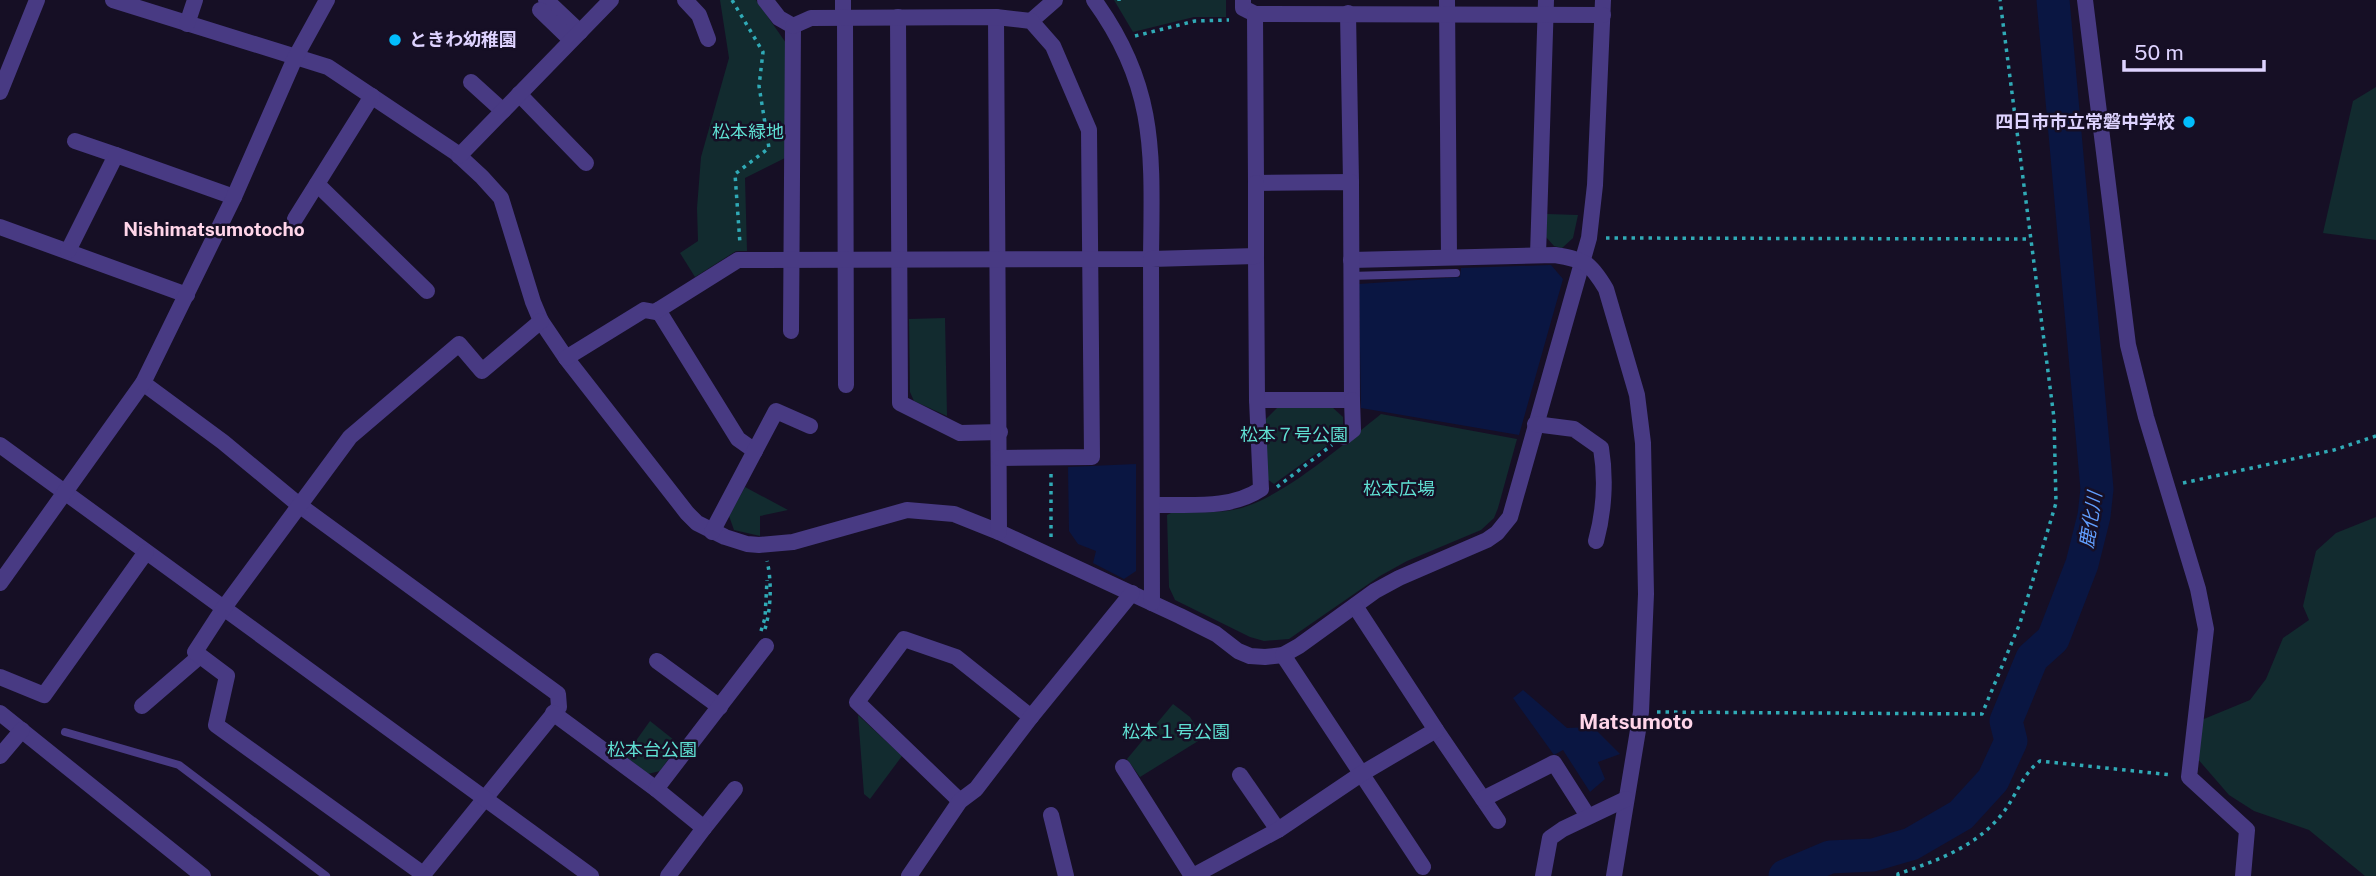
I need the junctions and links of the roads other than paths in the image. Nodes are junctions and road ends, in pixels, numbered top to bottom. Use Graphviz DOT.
graph roads {
  1 [pos="37,0"];
  2 [pos="113,0"];
  3 [pos="195,0"];
  4 [pos="327,0"];
  5 [pos="611,0"];
  6 [pos="685,0"];
  7 [pos="765,0"];
  8 [pos="843,0"];
  9 [pos="1055,0"];
  10 [pos="1094,0"];
  11 [pos="1242,0"];
  12 [pos="2085,0"];
  13 [pos="543,5"];
  14 [pos="1447,7"];
  15 [pos="1546,7"];
  16 [pos="1603,7"];
  17 [pos="937,8"];
  18 [pos="1345,9"];
  19 [pos="1255,14"];
  20 [pos="898,17"];
  21 [pos="996,17"];
  22 [pos="844,18"];
  23 [pos="1031,21"];
  24 [pos="187,24"];
  25 [pos="793,26"];
  26 [pos="575,36"];
  27 [pos="708,39"];
  28 [pos="295,58"];
  29 [pos="5,64"];
  30 [pos="471,82"];
  31 [pos="0,92"];
  32 [pos="519,94"];
  33 [pos="372,96"];
  34 [pos="503,111"];
  35 [pos="75,141"];
  36 [pos="116,155"];
  37 [pos="459,156"];
  38 [pos="586,163"];
  39 [pos="1351,182"];
  40 [pos="1256,183"];
  41 [pos="317,184"];
  42 [pos="234,197"];
  43 [pos="295,219"];
  44 [pos="0,226"];
  45 [pos="68,251"];
  46 [pos="1538,255"];
  47 [pos="1256,256"];
  48 [pos="1449,257"];
  49 [pos="997,258"];
  50 [pos="1090,258"];
  51 [pos="845,259"];
  52 [pos="899,259"];
  53 [pos="1151,259"];
  54 [pos="1582,259"];
  55 [pos="790,260"];
  56 [pos="1351,268"];
  57 [pos="1456,273"];
  58 [pos="427,291"];
  59 [pos="187,295"];
  60 [pos="658,310"];
  61 [pos="541,321"];
  62 [pos="792,331"];
  63 [pos="566,358"];
  64 [pos="143,383"];
  65 [pos="846,385"];
  66 [pos="1257,400"];
  67 [pos="1352,400"];
  68 [pos="1535,424"];
  69 [pos="810,426"];
  70 [pos="1000,432"];
  71 [pos="1344,437"];
  72 [pos="0,445"];
  73 [pos="755,451"];
  74 [pos="999,458"];
  75 [pos="65,492"];
  76 [pos="299,505"];
  77 [pos="1152,505"];
  78 [pos="712,532"];
  79 [pos="999,532"];
  80 [pos="1595,541"];
  81 [pos="146,552"];
  82 [pos="0,583"];
  83 [pos="1132,593"];
  84 [pos="1152,603"];
  85 [pos="1354,606"];
  86 [pos="223,608"];
  87 [pos="763,644"];
  88 [pos="1283,655"];
  89 [pos="200,656"];
  90 [pos="657,660"];
  91 [pos="0,677"];
  92 [pos="142,706"];
  93 [pos="720,707"];
  94 [pos="0,713"];
  95 [pos="553,713"];
  96 [pos="1031,717"];
  97 [pos="22,730"];
  98 [pos="1436,730"];
  99 [pos="65,732"];
  100 [pos="0,756"];
  101 [pos="1123,767"];
  102 [pos="1361,774"];
  103 [pos="1240,775"];
  104 [pos="656,789"];
  105 [pos="735,789"];
  106 [pos="484,798"];
  107 [pos="1483,799"];
  108 [pos="1626,799"];
  109 [pos="960,801"];
  110 [pos="1584,810"];
  111 [pos="1051,815"];
  112 [pos="1497,821"];
  113 [pos="704,828"];
  114 [pos="1278,830"];
  115 [pos="1423,867"];
  116 [pos="422,875"];
  117 [pos="202,876"];
  118 [pos="326,876"];
  119 [pos="591,876"];
  120 [pos="668,876"];
  121 [pos="909,876"];
  122 [pos="1066,876"];
  123 [pos="1193,876"];
  124 [pos="1543,876"];
  125 [pos="1614,876"];
  126 [pos="2243,876"];
  1 -- 29 [label="street"];
  2 -- 24 [label="street"];
  3 -- 24 [label="street"];
  4 -- 28 [label="street"];
  5 -- 26 [label="street"];
  6 -- 27 [label="street"];
  7 -- 25 [label="street"];
  8 -- 22 [label="street"];
  9 -- 23 [label="street"];
  10 -- 53 [label="street"];
  11 -- 19 [label="street"];
  12 -- 126 [label="street"];
  13 -- 26 [label="street"];
  14 -- 15 [label="street"];
  14 -- 18 [label="street"];
  14 -- 48 [label="street"];
  15 -- 16 [label="street"];
  15 -- 46 [label="street"];
  16 -- 54 [label="street"];
  17 -- 20 [label="street"];
  17 -- 21 [label="street"];
  18 -- 19 [label="street"];
  18 -- 39 [label="street"];
  19 -- 40 [label="street"];
  20 -- 22 [label="street"];
  20 -- 52 [label="street"];
  21 -- 23 [label="street"];
  21 -- 49 [label="street"];
  22 -- 25 [label="street"];
  22 -- 51 [label="street"];
  23 -- 50 [label="street"];
  24 -- 28 [label="street"];
  25 -- 55 [label="street"];
  26 -- 32 [label="street"];
  28 -- 33 [label="street"];
  28 -- 42 [label="street"];
  29 -- 31 [label="street"];
  30 -- 34 [label="street"];
  32 -- 34 [label="street"];
  32 -- 38 [label="street"];
  33 -- 37 [label="street"];
  33 -- 41 [label="street"];
  34 -- 37 [label="street"];
  35 -- 36 [label="street"];
  36 -- 42 [label="street"];
  36 -- 45 [label="street"];
  37 -- 61 [label="street"];
  39 -- 40 [label="street"];
  39 -- 56 [label="street"];
  40 -- 47 [label="street"];
  41 -- 43 [label="street"];
  41 -- 58 [label="street"];
  42 -- 59 [label="street"];
  44 -- 45 [label="street"];
  45 -- 59 [label="street"];
  46 -- 48 [label="street"];
  46 -- 54 [label="street"];
  47 -- 53 [label="street"];
  47 -- 66 [label="street"];
  48 -- 56 [label="street"];
  49 -- 50 [label="street"];
  49 -- 52 [label="street"];
  49 -- 70 [label="street"];
  50 -- 53 [label="street"];
  50 -- 74 [label="street"];
  51 -- 52 [label="street"];
  51 -- 55 [label="street"];
  51 -- 65 [label="street"];
  52 -- 70 [label="street"];
  53 -- 77 [label="street"];
  54 -- 68 [label="street"];
  54 -- 108 [label="street"];
  55 -- 60 [label="street"];
  55 -- 62 [label="street"];
  56 -- 57 [label="lane"];
  56 -- 67 [label="street"];
  59 -- 64 [label="street"];
  60 -- 63 [label="street"];
  60 -- 73 [label="street"];
  61 -- 63 [label="street"];
  61 -- 76 [label="street"];
  63 -- 78 [label="street"];
  64 -- 75 [label="street"];
  64 -- 76 [label="street"];
  66 -- 67 [label="street"];
  66 -- 77 [label="street"];
  67 -- 71 [label="street"];
  68 -- 80 [label="street"];
  68 -- 85 [label="street"];
  69 -- 73 [label="street"];
  70 -- 74 [label="street"];
  72 -- 75 [label="street"];
  73 -- 78 [label="street"];
  74 -- 79 [label="street"];
  75 -- 81 [label="street"];
  75 -- 82 [label="street"];
  76 -- 86 [label="street"];
  76 -- 95 [label="street"];
  77 -- 84 [label="street"];
  78 -- 79 [label="street"];
  79 -- 83 [label="street"];
  81 -- 86 [label="street"];
  81 -- 91 [label="street"];
  83 -- 84 [label="street"];
  83 -- 96 [label="street"];
  84 -- 88 [label="street"];
  85 -- 88 [label="street"];
  85 -- 98 [label="street"];
  86 -- 89 [label="street"];
  86 -- 106 [label="street"];
  87 -- 93 [label="street"];
  88 -- 102 [label="street"];
  89 -- 92 [label="street"];
  89 -- 116 [label="street"];
  90 -- 93 [label="street"];
  93 -- 104 [label="street"];
  94 -- 97 [label="street"];
  95 -- 104 [label="street"];
  95 -- 106 [label="street"];
  96 -- 109 [label="street"];
  96 -- 109 [label="street"];
  97 -- 100 [label="street"];
  97 -- 117 [label="street"];
  98 -- 102 [label="street"];
  98 -- 107 [label="street"];
  99 -- 118 [label="lane"];
  101 -- 123 [label="street"];
  102 -- 114 [label="street"];
  102 -- 115 [label="street"];
  103 -- 114 [label="street"];
  104 -- 113 [label="street"];
  105 -- 113 [label="street"];
  106 -- 116 [label="street"];
  106 -- 119 [label="street"];
  107 -- 110 [label="street"];
  107 -- 112 [label="street"];
  108 -- 124 [label="street"];
  108 -- 125 [label="street"];
  109 -- 121 [label="street"];
  111 -- 122 [label="street"];
  113 -- 120 [label="street"];
  114 -- 123 [label="street"];
}
